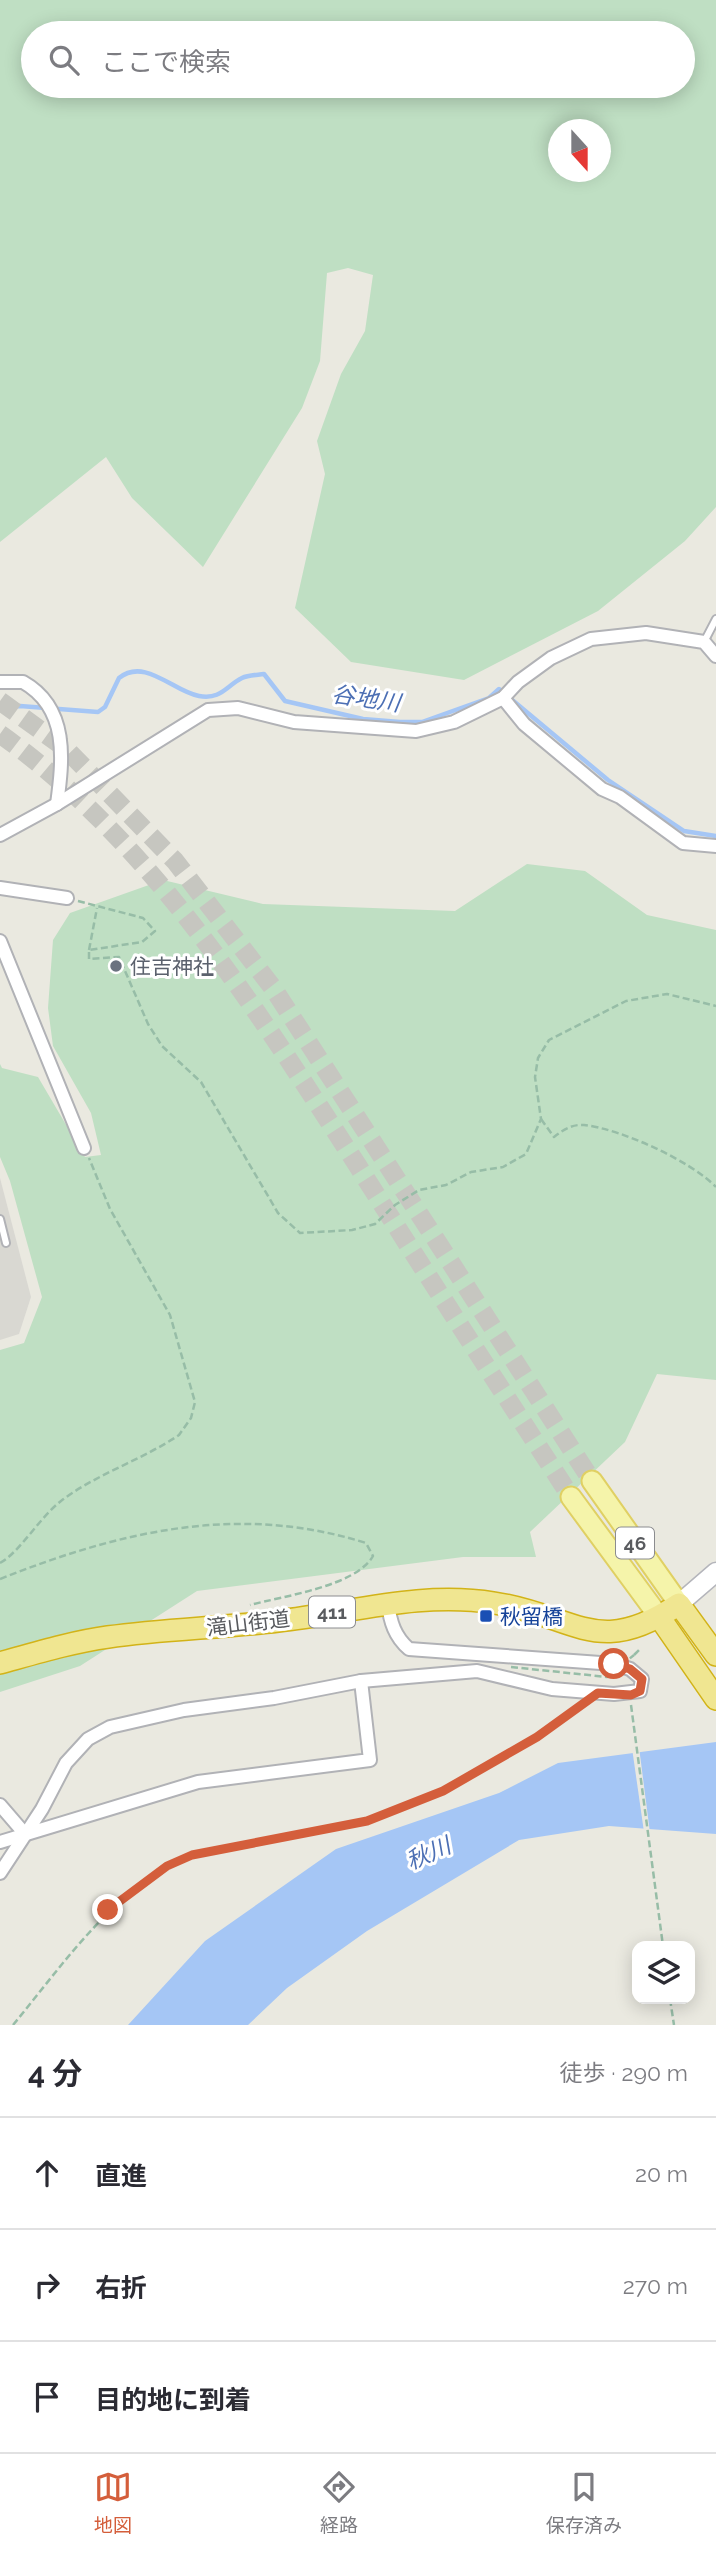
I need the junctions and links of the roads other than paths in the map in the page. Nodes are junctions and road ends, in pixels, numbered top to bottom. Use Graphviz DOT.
graph roads {
  1 [pos="716,619"];
  2 [pos="704,642"];
  3 [pos="716,656"];
  4 [pos="0,682"];
  5 [pos="503,698"];
  6 [pos="57,804"];
  7 [pos="0,835"];
  8 [pos="716,846"];
  9 [pos="0,888"];
  10 [pos="67,898"];
  11 [pos="0,941"];
  12 [pos="84,1148"];
  13 [pos="0,1219"];
  14 [pos="6,1243"];
  15 [pos="592,1481"];
  16 [pos="571,1497"];
  17 [pos="716,1573"];
  18 [pos="388,1603"];
  19 [pos="679,1604"];
  20 [pos="660,1618"];
  21 [pos="716,1655"];
  22 [pos="0,1663"];
  23 [pos="361,1681"];
  24 [pos="713,1695"];
  25 [pos="0,1805"];
  26 [pos="25,1835"];
  27 [pos="0,1842"];
  28 [pos="0,1873"];
  1 -- 2 [label="lane"];
  2 -- 3 [label="street"];
  2 -- 5 [label="street"];
  4 -- 6 [label="street"];
  5 -- 6 [label="street"];
  5 -- 8 [label="street"];
  6 -- 7 [label="street"];
  9 -- 10 [label="street"];
  11 -- 12 [label="street"];
  13 -- 14 [label="lane"];
  15 -- 19 [label="main road, 46"];
  16 -- 20 [label="main road, 46"];
  17 -- 19 [label="street"];
  18 -- 20 [label="highway, 滝山街道 / 411"];
  18 -- 22 [label="highway, 滝山街道 / 411"];
  18 -- 23 [label="street"];
  19 -- 20 [label="highway, 滝山街道 / 411"];
  19 -- 21 [label="highway"];
  20 -- 24 [label="highway"];
  23 -- 26 [label="street"];
  23 -- 26 [label="street"];
  25 -- 26 [label="street"];
  26 -- 27 [label="street"];
  26 -- 28 [label="street"];
}
